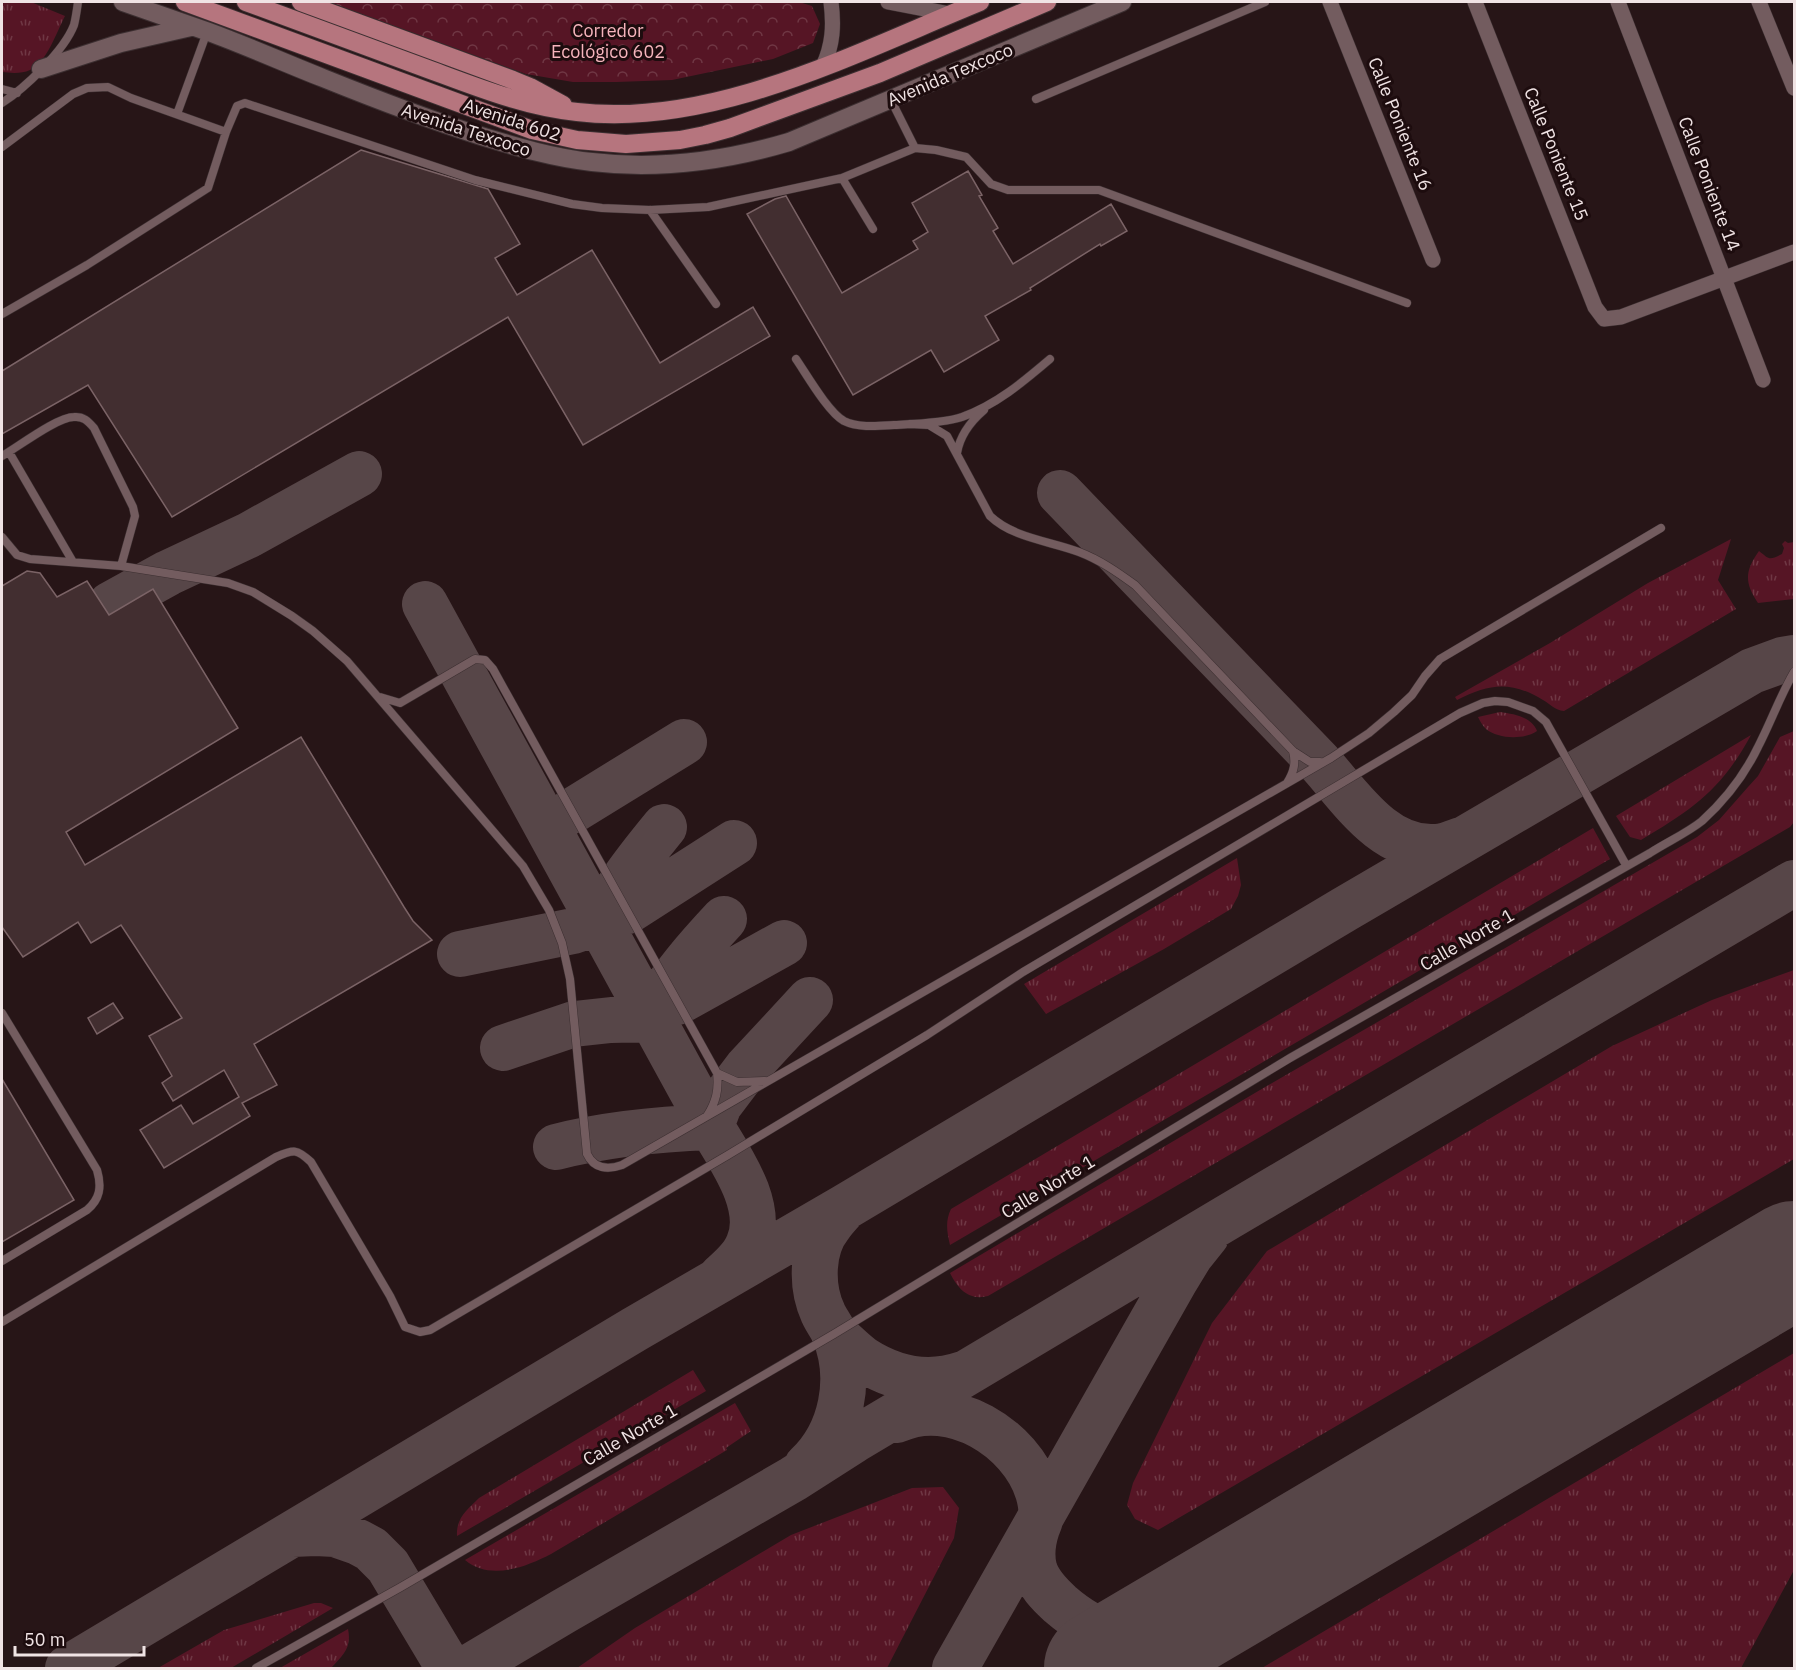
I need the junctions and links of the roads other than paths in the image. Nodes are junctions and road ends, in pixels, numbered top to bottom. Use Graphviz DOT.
graph roads {
  1 [pos="78,2"];
  2 [pos="123,2"];
  3 [pos="185,2"];
  4 [pos="246,2"];
  5 [pos="300,2"];
  6 [pos="831,2"];
  7 [pos="888,2"];
  8 [pos="1047,2"];
  9 [pos="1122,2"];
  10 [pos="1265,2"];
  11 [pos="1330,2"];
  12 [pos="1475,2"];
  13 [pos="1618,2"];
  14 [pos="1759,2"];
  15 [pos="971,3"];
  16 [pos="950,14"];
  17 [pos="199,29"];
  18 [pos="822,66"];
  19 [pos="41,69"];
  20 [pos="1794,88"];
  21 [pos="2,89"];
  22 [pos="17,93"];
  23 [pos="1035,99"];
  24 [pos="891,100"];
  25 [pos="2,103"];
  26 [pos="578,113"];
  27 [pos="177,114"];
  28 [pos="226,132"];
  29 [pos="2,147"];
  30 [pos="915,148"];
  31 [pos="842,178"];
  32 [pos="650,210"];
  33 [pos="873,229"];
  34 [pos="1794,252"];
  35 [pos="1433,260"];
  36 [pos="1724,279"];
  37 [pos="1407,303"];
  38 [pos="716,304"];
  39 [pos="2,314"];
  40 [pos="796,359"];
  41 [pos="1050,359"];
  42 [pos="1763,380"];
  43 [pos="989,405"];
  44 [pos="909,424"];
  45 [pos="957,453"];
  46 [pos="5,454"];
  47 [pos="1661,528"];
  48 [pos="2,537"];
  49 [pos="73,562"];
  50 [pos="121,566"];
  51 [pos="1794,672"];
  52 [pos="378,697"];
  53 [pos="400,703"];
  54 [pos="400,723"];
  55 [pos="1293,751"];
  56 [pos="1331,758"];
  57 [pos="1286,784"];
  58 [pos="1626,865"];
  59 [pos="2,1013"];
  60 [pos="717,1073"];
  61 [pos="769,1081"];
  62 [pos="706,1117"];
  63 [pos="2,1261"];
  64 [pos="2,1322"];
  65 [pos="256,1668"];
  1 -- 19 [label="lane"];
  2 -- 17 [label="main road, Avenida Texcoco"];
  3 -- 8 [label="main road, Avenida 602"];
  4 -- 26 [label="main road, Avenida 602"];
  5 -- 26 [label="main road, Avenida 602"];
  6 -- 18 [label="street"];
  7 -- 16 [label="street"];
  9 -- 24 [label="main road, Avenida Texcoco"];
  10 -- 23 [label="lane"];
  11 -- 35 [label="street, Calle Poniente 16"];
  12 -- 36 [label="street, Calle Poniente 15"];
  13 -- 36 [label="street, Calle Poniente 14"];
  14 -- 20 [label="street"];
  15 -- 16 [label="main road, Avenida 602"];
  16 -- 18 [label="main road, Avenida 602"];
  17 -- 19 [label="main road"];
  17 -- 24 [label="main road, Avenida Texcoco"];
  17 -- 27 [label="lane"];
  18 -- 26 [label="main road, Avenida 602"];
  19 -- 22 [label="lane"];
  21 -- 22 [label="lane"];
  22 -- 25 [label="lane"];
  24 -- 30 [label="lane"];
  27 -- 28 [label="lane"];
  27 -- 29 [label="lane"];
  28 -- 32 [label="lane"];
  28 -- 39 [label="lane"];
  30 -- 31 [label="lane"];
  30 -- 37 [label="lane"];
  31 -- 32 [label="lane"];
  31 -- 33 [label="lane"];
  32 -- 38 [label="lane"];
  34 -- 36 [label="street"];
  36 -- 42 [label="street, Calle Poniente 14"];
  40 -- 44 [label="lane"];
  41 -- 43 [label="lane"];
  43 -- 44 [label="lane"];
  43 -- 45 [label="lane"];
  44 -- 45 [label="lane"];
  45 -- 55 [label="lane"];
  46 -- 49 [label="lane"];
  46 -- 50 [label="lane"];
  47 -- 56 [label="lane"];
  48 -- 49 [label="lane"];
  49 -- 50 [label="lane"];
  50 -- 52 [label="lane"];
  51 -- 58 [label="lane, Calle Norte 1"];
  52 -- 53 [label="lane"];
  52 -- 54 [label="lane"];
  53 -- 54 [label="lane"];
  53 -- 60 [label="lane"];
  54 -- 62 [label="lane"];
  55 -- 56 [label="lane"];
  55 -- 57 [label="lane"];
  56 -- 57 [label="lane"];
  57 -- 61 [label="lane"];
  58 -- 64 [label="lane"];
  58 -- 65 [label="lane, Calle Norte 1"];
  59 -- 63 [label="lane"];
  60 -- 61 [label="lane"];
  60 -- 62 [label="lane"];
  61 -- 62 [label="lane"];
}
